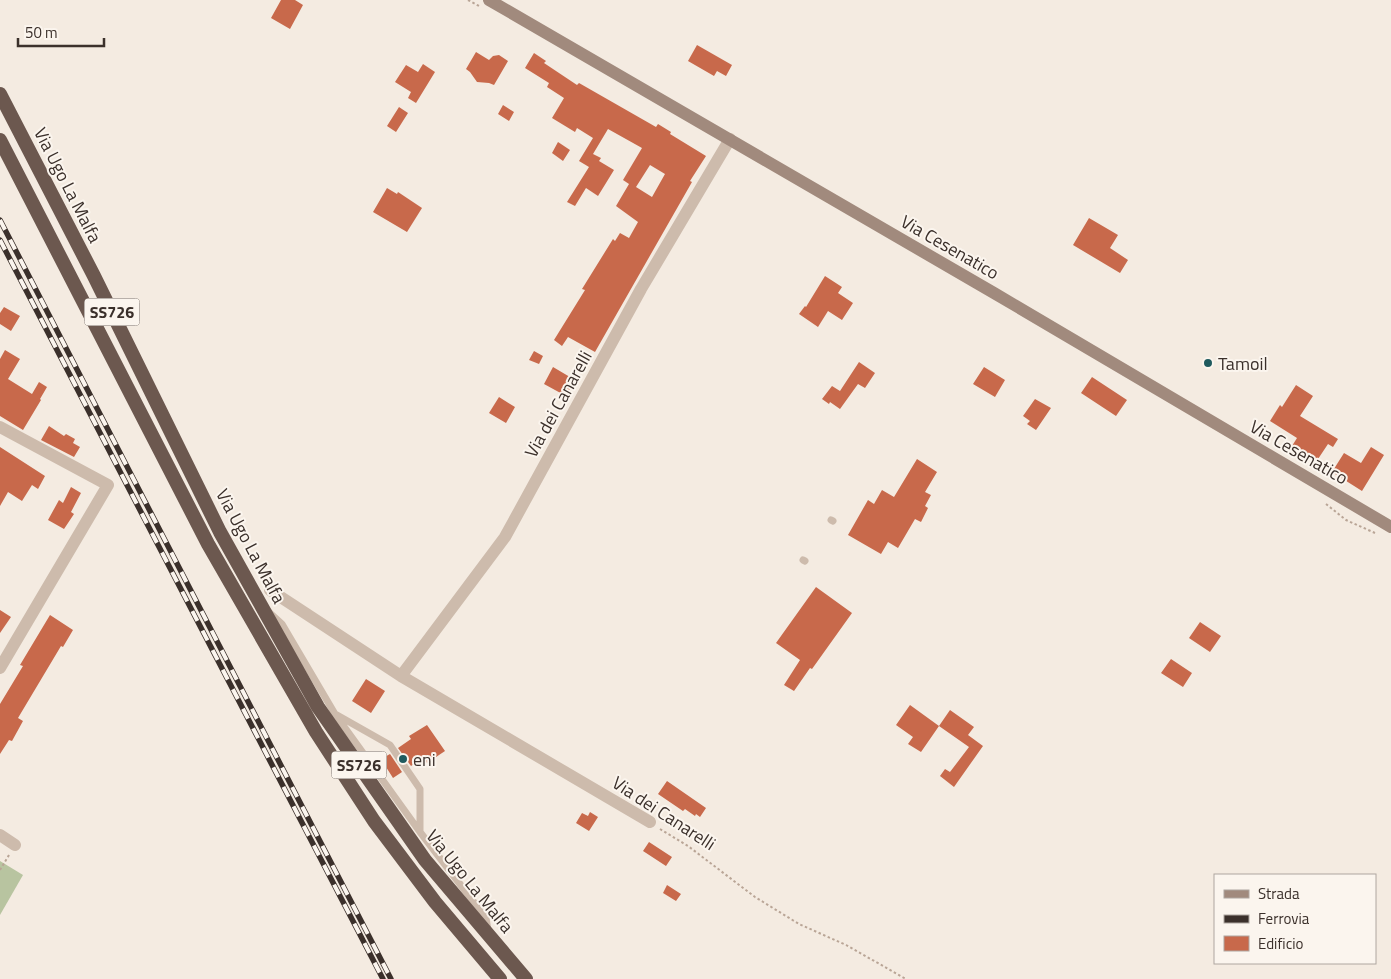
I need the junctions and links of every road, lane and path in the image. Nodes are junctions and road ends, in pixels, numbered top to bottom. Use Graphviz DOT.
graph roads {
  1 [pos="490,0"];
  2 [pos="0,94"];
  3 [pos="730,139"];
  4 [pos="0,140"];
  5 [pos="0,428"];
  6 [pos="1391,527"];
  7 [pos="270,590"];
  8 [pos="260,604"];
  9 [pos="0,668"];
  10 [pos="401,676"];
  11 [pos="335,714"];
  12 [pos="650,822"];
  13 [pos="420,832"];
  14 [pos="0,835"];
  15 [pos="16,845"];
  16 [pos="0,870"];
  17 [pos="489,936"];
  18 [pos="500,979"];
  19 [pos="526,979"];
  20 [pos="906,979"];
  1 -- 3 [label="main road, Via Cesenatico"];
  2 -- 8 [label="highway, Via Ugo La Malfa / SS726"];
  3 -- 6 [label="main road, Via Cesenatico"];
  3 -- 10 [label="street, Via dei Canarelli"];
  4 -- 18 [label="highway, Via Ugo La Malfa / SS726"];
  5 -- 9 [label="street"];
  7 -- 10 [label="street, Via dei Canarelli"];
  8 -- 11 [label="lane"];
  8 -- 17 [label="highway, Via Ugo La Malfa / SS726"];
  10 -- 12 [label="street, Via dei Canarelli"];
  11 -- 13 [label="lane"];
  11 -- 13 [label="lane"];
  12 -- 20 [label="path, Via dei Canarelli"];
  13 -- 17 [label="lane"];
  14 -- 15 [label="street"];
  15 -- 16 [label="path"];
  17 -- 19 [label="highway, Via Ugo La Malfa / SS726"];
}
